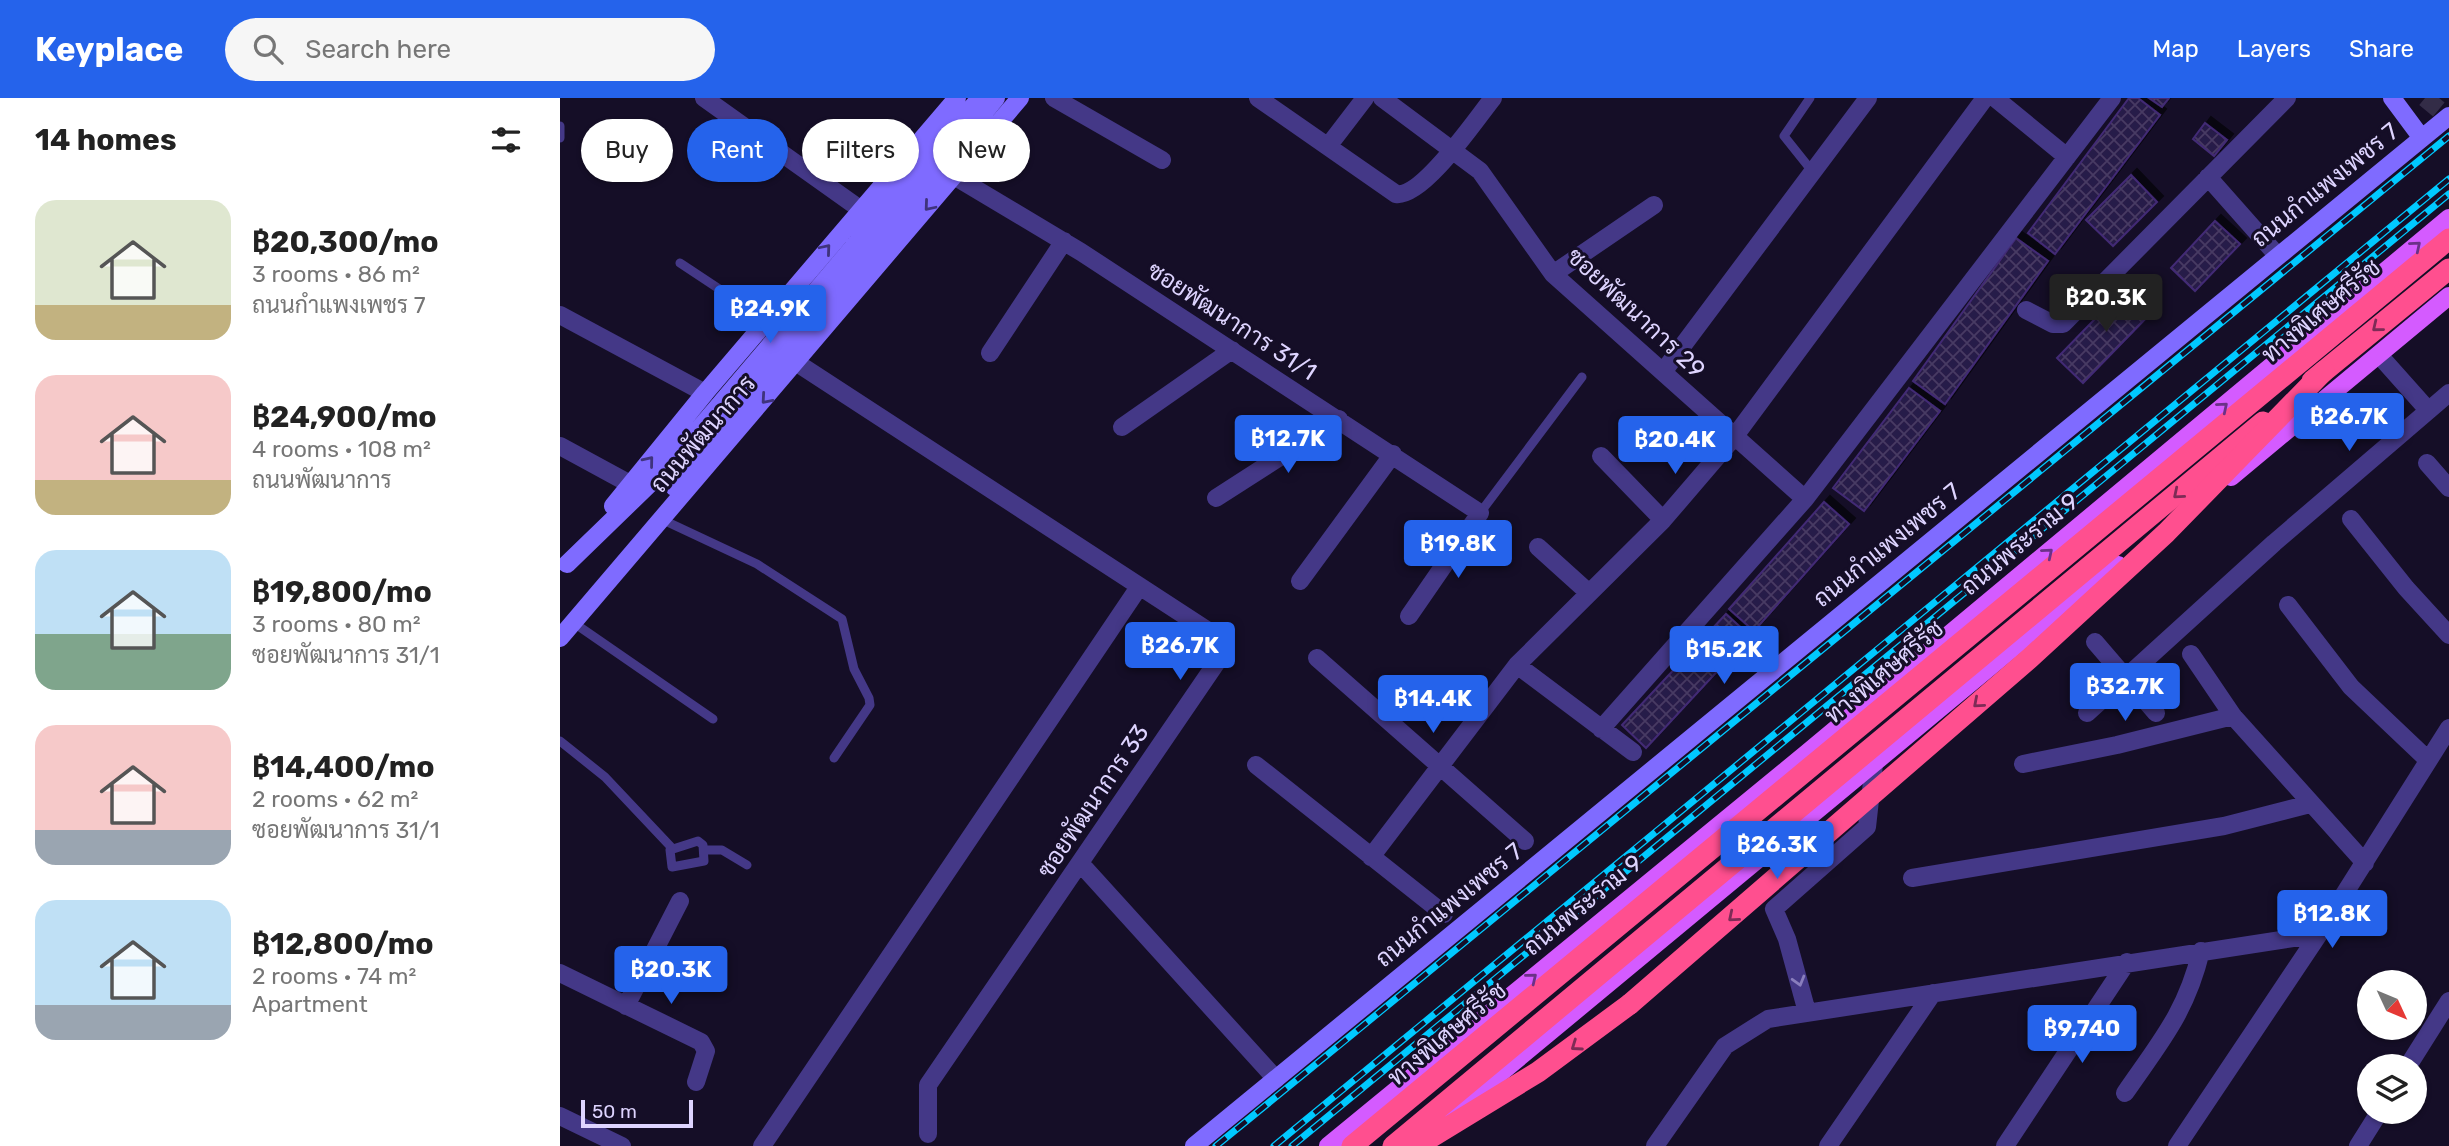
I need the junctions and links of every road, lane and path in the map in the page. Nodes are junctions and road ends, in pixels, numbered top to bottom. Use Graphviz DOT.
graph roads {
  1 [pos="704,98"];
  2 [pos="957,98"];
  3 [pos="980,98"];
  4 [pos="996,98"];
  5 [pos="1020,98"];
  6 [pos="1054,98"];
  7 [pos="1258,98"];
  8 [pos="1365,98"];
  9 [pos="1382,98"];
  10 [pos="1493,98"];
  11 [pos="1810,98"];
  12 [pos="1868,98"];
  13 [pos="1985,98"];
  14 [pos="1994,98"];
  15 [pos="2112,98"];
  16 [pos="2287,98"];
  17 [pos="2392,98"];
  18 [pos="2449,116"];
  19 [pos="1002,119"];
  20 [pos="560,126"];
  21 [pos="2421,137"];
  22 [pos="560,138"];
  23 [pos="1329,145"];
  24 [pos="1452,150"];
  25 [pos="2067,157"];
  26 [pos="1162,160"];
  27 [pos="1812,171"];
  28 [pos="2208,177"];
  29 [pos="949,182"];
  30 [pos="964,182"];
  31 [pos="1654,205"];
  32 [pos="860,209"];
  33 [pos="2449,218"];
  34 [pos="2449,239"];
  35 [pos="1063,242"];
  36 [pos="2277,255"];
  37 [pos="680,263"];
  38 [pos="2449,269"];
  39 [pos="1553,274"];
  40 [pos="2449,296"];
  41 [pos="2026,310"];
  42 [pos="560,315"];
  43 [pos="766,320"];
  44 [pos="1232,350"];
  45 [pos="990,353"];
  46 [pos="2379,355"];
  47 [pos="797,363"];
  48 [pos="1663,372"];
  49 [pos="2323,372"];
  50 [pos="1582,377"];
  51 [pos="705,393"];
  52 [pos="2449,393"];
  53 [pos="2428,410"];
  54 [pos="1339,419"];
  55 [pos="1122,427"];
  56 [pos="1734,436"];
  57 [pos="560,446"];
  58 [pos="1393,454"];
  59 [pos="1601,456"];
  60 [pos="2427,463"];
  61 [pos="631,484"];
  62 [pos="2449,488"];
  63 [pos="1216,498"];
  64 [pos="1805,499"];
  65 [pos="1480,513"];
  66 [pos="661,519"];
  67 [pos="2351,519"];
  68 [pos="1663,520"];
  69 [pos="1538,547"];
  70 [pos="563,568"];
  71 [pos="612,577"];
  72 [pos="1300,581"];
  73 [pos="1139,587"];
  74 [pos="1589,593"];
  75 [pos="2288,605"];
  76 [pos="1409,616"];
  77 [pos="574,623"];
  78 [pos="2449,635"];
  79 [pos="560,638"];
  80 [pos="2095,642"];
  81 [pos="2191,654"];
  82 [pos="1317,658"];
  83 [pos="1517,665"];
  84 [pos="2125,677"];
  85 [pos="2087,713"];
  86 [pos="2155,713"];
  87 [pos="2233,716"];
  88 [pos="713,719"];
  89 [pos="2449,728"];
  90 [pos="1601,729"];
  91 [pos="560,741"];
  92 [pos="1633,752"];
  93 [pos="834,758"];
  94 [pos="2428,760"];
  95 [pos="1874,764"];
  96 [pos="2023,764"];
  97 [pos="1256,765"];
  98 [pos="1439,766"];
  99 [pos="2310,804"];
  100 [pos="1525,841"];
  101 [pos="672,848"];
  102 [pos="704,850"];
  103 [pos="1371,857"];
  104 [pos="1080,863"];
  105 [pos="2365,863"];
  106 [pos="747,865"];
  107 [pos="1912,878"];
  108 [pos="680,901"];
  109 [pos="1444,914"];
  110 [pos="2319,934"];
  111 [pos="2201,951"];
  112 [pos="2127,962"];
  113 [pos="560,974"];
  114 [pos="1933,993"];
  115 [pos="2449,1001"];
  116 [pos="625,1006"];
  117 [pos="1807,1012"];
  118 [pos="2416,1054"];
  119 [pos="1276,1079"];
  120 [pos="696,1082"];
  121 [pos="2125,1093"];
  122 [pos="560,1116"];
  123 [pos="2371,1124"];
  124 [pos="929,1134"];
  125 [pos="622,1146"];
  126 [pos="762,1146"];
  127 [pos="1194,1146"];
  128 [pos="1328,1146"];
  129 [pos="1352,1146"];
  130 [pos="1393,1146"];
  131 [pos="1412,1146"];
  132 [pos="1417,1146"];
  133 [pos="1655,1146"];
  134 [pos="1828,1146"];
  135 [pos="2005,1146"];
  136 [pos="2178,1146"];
  137 [pos="2358,1146"];
  1 -- 32 [label="street"];
  2 -- 32 [label="main road, ถนนพัฒนาการ"];
  3 -- 70 [label="main road, ถนนพัฒนาการ"];
  4 -- 71 [label="main road, ถนนพัฒนาการ"];
  5 -- 19 [label="main road, ถนนพัฒนาการ"];
  6 -- 26 [label="street"];
  7 -- 23 [label="street"];
  8 -- 23 [label="street"];
  9 -- 24 [label="street, ซอยพัฒนาการ 29"];
  10 -- 24 [label="street"];
  11 -- 27 [label="lane"];
  12 -- 27 [label="street"];
  13 -- 56 [label="street"];
  14 -- 25 [label="street"];
  15 -- 25 [label="street"];
  16 -- 28 [label="street"];
  17 -- 21 [label="main road"];
  18 -- 21 [label="main road, ถนนกำแพงเพชร 7"];
  20 -- 22 [label="lane"];
  21 -- 36 [label="main road, ถนนกำแพงเพชร 7"];
  23 -- 24 [label="street"];
  24 -- 39 [label="street, ซอยพัฒนาการ 29"];
  25 -- 64 [label="street"];
  27 -- 48 [label="street"];
  28 -- 36 [label="street"];
  28 -- 41 [label="street"];
  29 -- 47 [label="main road, ถนนพัฒนาการ, one-way"];
  30 -- 35 [label="street, ซอยพัฒนาการ 31/1"];
  31 -- 39 [label="street"];
  43 -- 32 [label="main road, ถนนพัฒนาการ, one-way"];
  128 -- 33 [label="main road, ถนนพระราม 9, one-way"];
  34 -- 129 [label="highway, ทางพิเศษศรีรัช"];
  35 -- 44 [label="street, ซอยพัฒนาการ 31/1"];
  35 -- 45 [label="street"];
  36 -- 119 [label="main road, ถนนกำแพงเพชร 7"];
  37 -- 43 [label="lane"];
  38 -- 49 [label="highway, ทางพิเศษศรีรัช, one-way"];
  39 -- 48 [label="street, ซอยพัฒนาการ 29"];
  40 -- 46 [label="main road"];
  42 -- 51 [label="street"];
  43 -- 51 [label="main road, ถนนพัฒนาการ"];
  44 -- 54 [label="street, ซอยพัฒนาการ 31/1"];
  44 -- 55 [label="street"];
  46 -- 53 [label="street"];
  46 -- 95 [label="main road"];
  47 -- 66 [label="main road, ถนนพัฒนาการ, one-way"];
  47 -- 73 [label="street, ซอยพัฒนาการ 33"];
  48 -- 56 [label="street, ซอยพัฒนาการ 29"];
  49 -- 130 [label="highway, ทางพิเศษศรีรัช, one-way, bridge"];
  49 -- 132 [label="highway, one-way, bridge"];
  50 -- 65 [label="lane"];
  61 -- 51 [label="main road, ถนนพัฒนาการ, one-way"];
  52 -- 53 [label="street"];
  53 -- 84 [label="street"];
  54 -- 58 [label="street, ซอยพัฒนาการ 31/1"];
  54 -- 63 [label="street"];
  56 -- 64 [label="street, ซอยพัฒนาการ 29"];
  56 -- 68 [label="street"];
  57 -- 61 [label="street"];
  58 -- 65 [label="street, ซอยพัฒนาการ 31/1"];
  58 -- 72 [label="street"];
  59 -- 68 [label="street"];
  60 -- 62 [label="street"];
  61 -- 70 [label="main road, ถนนพัฒนาการ"];
  64 -- 90 [label="street"];
  65 -- 76 [label="street"];
  66 -- 71 [label="main road, ถนนพัฒนาการ"];
  66 -- 93 [label="lane"];
  67 -- 78 [label="street"];
  68 -- 74 [label="street"];
  69 -- 74 [label="street"];
  71 -- 77 [label="main road, ถนนพัฒนาการ"];
  73 -- 104 [label="street, ซอยพัฒนาการ 33"];
  73 -- 126 [label="street"];
  74 -- 83 [label="street"];
  75 -- 94 [label="street"];
  77 -- 79 [label="main road, ถนนพัฒนาการ"];
  77 -- 88 [label="lane"];
  80 -- 84 [label="street"];
  81 -- 87 [label="street"];
  82 -- 98 [label="street"];
  83 -- 90 [label="street"];
  83 -- 98 [label="street"];
  84 -- 85 [label="street"];
  84 -- 86 [label="street"];
  87 -- 96 [label="street"];
  87 -- 99 [label="street"];
  89 -- 94 [label="street"];
  90 -- 92 [label="street"];
  91 -- 101 [label="lane"];
  94 -- 105 [label="street"];
  95 -- 117 [label="street, one-way"];
  95 -- 131 [label="main road"];
  97 -- 103 [label="street"];
  98 -- 100 [label="street"];
  98 -- 103 [label="street"];
  99 -- 105 [label="street"];
  99 -- 107 [label="street"];
  101 -- 102 [label="lane"];
  101 -- 102 [label="lane"];
  102 -- 106 [label="lane"];
  103 -- 109 [label="street"];
  104 -- 119 [label="street"];
  104 -- 124 [label="street, ซอยพัฒนาการ 33"];
  105 -- 110 [label="street"];
  108 -- 116 [label="street"];
  110 -- 111 [label="street"];
  110 -- 136 [label="street"];
  111 -- 112 [label="street"];
  111 -- 121 [label="street"];
  112 -- 114 [label="street"];
  112 -- 135 [label="street"];
  113 -- 116 [label="street"];
  114 -- 117 [label="street"];
  114 -- 134 [label="street"];
  115 -- 118 [label="street"];
  116 -- 120 [label="street"];
  117 -- 133 [label="street"];
  119 -- 127 [label="main road, ถนนกำแพงเพชร 7"];
  122 -- 125 [label="street"];
  123 -- 137 [label="street"];
}
